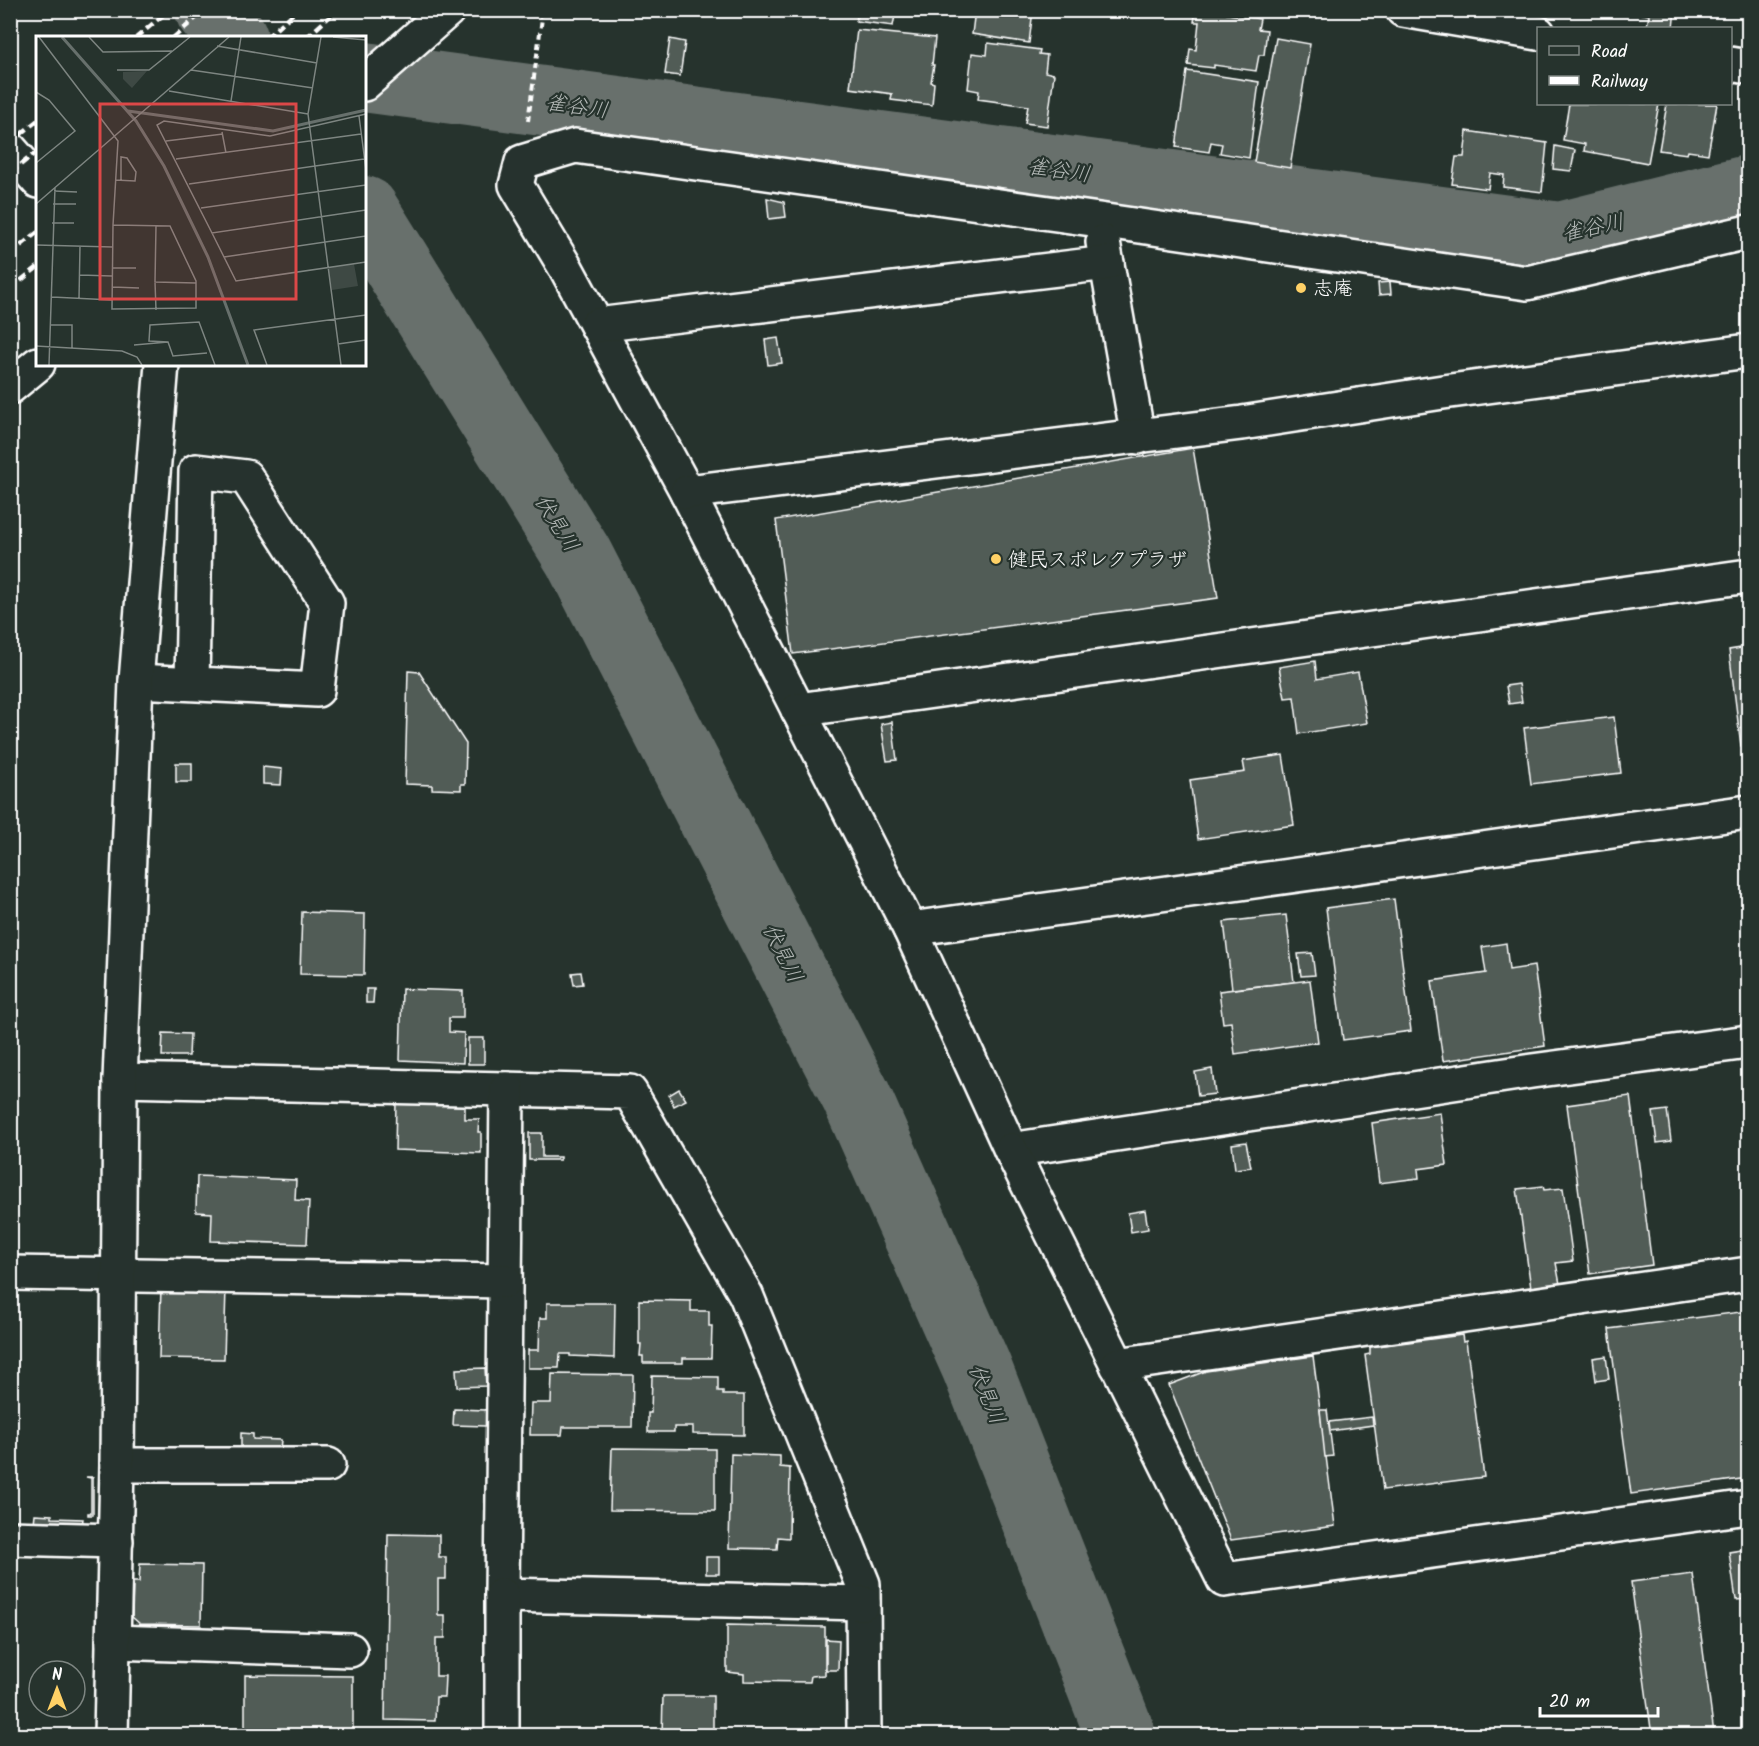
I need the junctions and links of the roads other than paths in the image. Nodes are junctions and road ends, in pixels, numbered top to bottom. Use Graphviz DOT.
graph roads {
  1 [pos="448,10"];
  2 [pos="1403,10"];
  3 [pos="1537,33"];
  4 [pos="1732,64"];
  5 [pos="1749,67"];
  6 [pos="366,82"];
  7 [pos="10,149"];
  8 [pos="36,179"];
  9 [pos="1099,220"];
  10 [pos="1749,232"];
  11 [pos="1107,263"];
  12 [pos="597,325"];
  13 [pos="1749,351"];
  14 [pos="162,366"];
  15 [pos="1138,437"];
  16 [pos="687,492"];
  17 [pos="1749,576"];
  18 [pos="136,681"];
  19 [pos="192,683"];
  20 [pos="798,710"];
  21 [pos="1749,812"];
  22 [pos="910,930"];
  23 [pos="1749,1042"];
  24 [pos="120,1080"];
  25 [pos="507,1089"];
  26 [pos="1011,1150"];
  27 [pos="10,1273"];
  28 [pos="1749,1274"];
  29 [pos="118,1275"];
  30 [pos="504,1281"];
  31 [pos="1117,1365"];
  32 [pos="117,1465"];
  33 [pos="328,1465"];
  34 [pos="1749,1506"];
  35 [pos="10,1538"];
  36 [pos="116,1541"];
  37 [pos="502,1595"];
  38 [pos="863,1604"];
  39 [pos="113,1642"];
  40 [pos="350,1650"];
  41 [pos="111,1736"];
  42 [pos="502,1736"];
  43 [pos="864,1736"];
  1 -- 6 [label="street"];
  2 -- 3 [label="street"];
  4 -- 5 [label="street"];
  7 -- 8 [label="street"];
  9 -- 10 [label="street"];
  9 -- 11 [label="street"];
  9 -- 12 [label="street"];
  11 -- 12 [label="street"];
  11 -- 15 [label="street"];
  12 -- 16 [label="street"];
  13 -- 15 [label="street"];
  14 -- 18 [label="street"];
  15 -- 16 [label="street"];
  16 -- 20 [label="street"];
  17 -- 20 [label="street"];
  18 -- 19 [label="street"];
  18 -- 24 [label="street"];
  19 -- 19 [label="street"];
  20 -- 22 [label="street"];
  21 -- 22 [label="street"];
  22 -- 26 [label="street"];
  23 -- 26 [label="street"];
  24 -- 25 [label="street"];
  24 -- 29 [label="street"];
  25 -- 30 [label="street"];
  25 -- 38 [label="street"];
  26 -- 31 [label="street"];
  27 -- 29 [label="street"];
  28 -- 31 [label="street"];
  29 -- 30 [label="street"];
  29 -- 32 [label="street"];
  30 -- 37 [label="street"];
  31 -- 34 [label="street"];
  32 -- 33 [label="street"];
  32 -- 36 [label="street"];
  35 -- 36 [label="street"];
  36 -- 39 [label="street"];
  37 -- 38 [label="street"];
  37 -- 42 [label="street"];
  38 -- 43 [label="street"];
  39 -- 40 [label="street"];
  39 -- 41 [label="street"];
}
